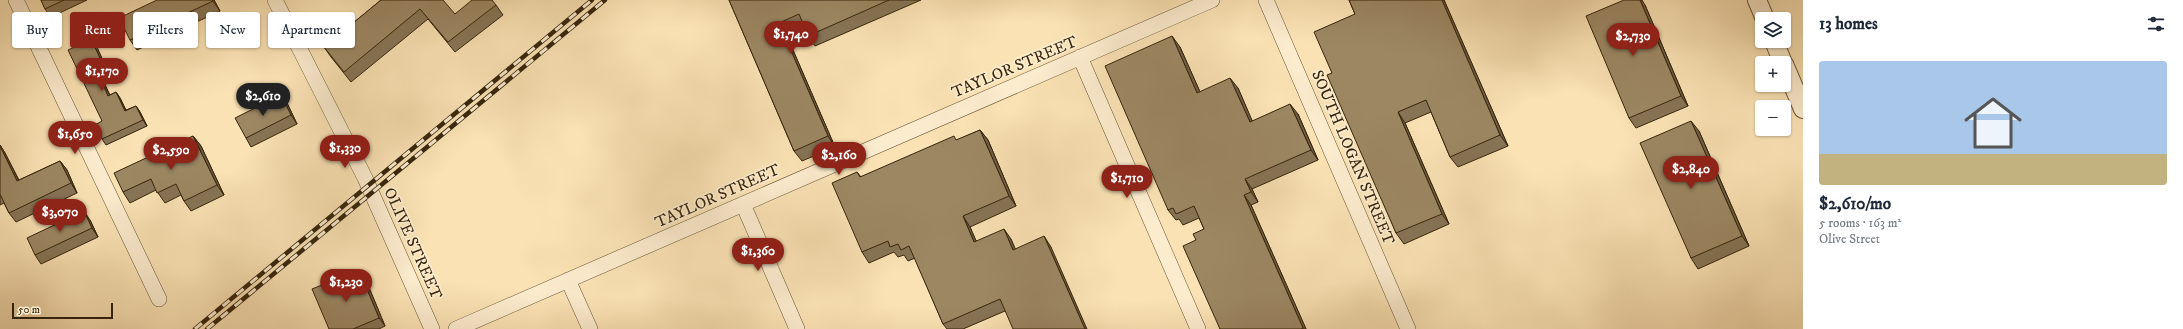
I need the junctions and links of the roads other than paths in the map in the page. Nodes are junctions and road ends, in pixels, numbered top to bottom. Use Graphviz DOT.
graph roads {
  1 [pos="16,0"];
  2 [pos="276,0"];
  3 [pos="1212,0"];
  4 [pos="1266,0"];
  5 [pos="1757,0"];
  6 [pos="1762,12"];
  7 [pos="1080,57"];
  8 [pos="1791,81"];
  9 [pos="1803,110"];
  10 [pos="743,204"];
  11 [pos="568,280"];
  12 [pos="158,299"];
  13 [pos="432,329"];
  14 [pos="456,329"];
  15 [pos="590,329"];
  16 [pos="797,329"];
  17 [pos="1198,329"];
  18 [pos="1408,329"];
  1 -- 12 [label="street"];
  2 -- 13 [label="street, OLIVE STREET"];
  3 -- 7 [label="street, TAYLOR STREET"];
  4 -- 18 [label="street, SOUTH LOGAN STREET"];
  5 -- 6 [label="street"];
  7 -- 10 [label="street, TAYLOR STREET"];
  7 -- 17 [label="street"];
  8 -- 9 [label="street"];
  10 -- 11 [label="street, TAYLOR STREET"];
  10 -- 16 [label="street"];
  11 -- 14 [label="street, TAYLOR STREET"];
  11 -- 15 [label="street"];
}
